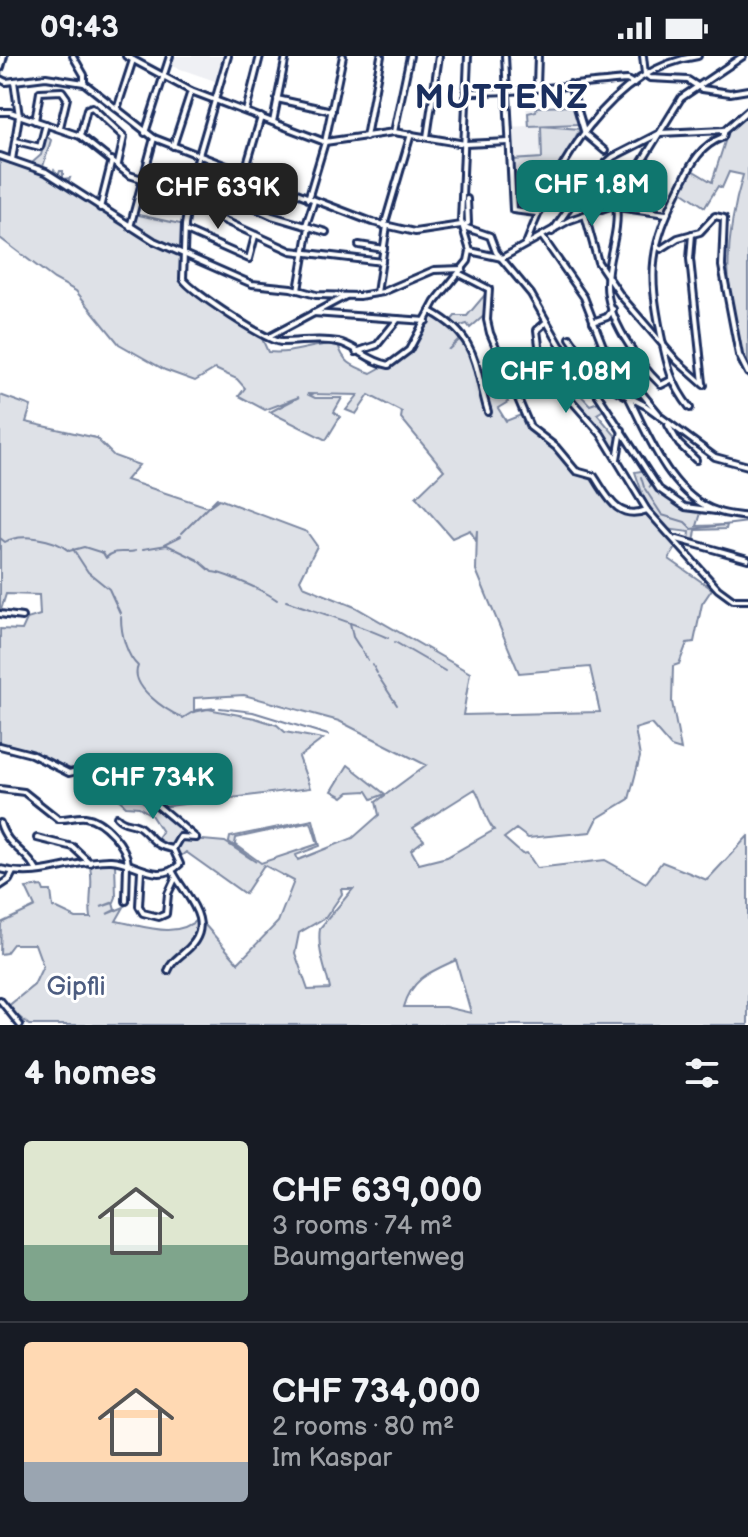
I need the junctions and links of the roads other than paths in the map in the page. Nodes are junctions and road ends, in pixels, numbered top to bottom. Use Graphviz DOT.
graph roads {
  1 [pos="3,56"];
  2 [pos="73,56"];
  3 [pos="126,56"];
  4 [pos="170,56"];
  5 [pos="228,56"];
  6 [pos="260,56"];
  7 [pos="286,56"];
  8 [pos="343,56"];
  9 [pos="381,56"];
  10 [pos="410,56"];
  11 [pos="439,56"];
  12 [pos="468,56"];
  13 [pos="505,56"];
  14 [pos="538,56"];
  15 [pos="643,56"];
  16 [pos="698,56"];
  17 [pos="743,56"];
  18 [pos="133,60"];
  19 [pos="0,67"];
  20 [pos="645,74"];
  21 [pos="0,79"];
  22 [pos="164,79"];
  23 [pos="14,81"];
  24 [pos="84,83"];
  25 [pos="570,84"];
  26 [pos="634,84"];
  27 [pos="537,86"];
  28 [pos="699,87"];
  29 [pos="748,90"];
  30 [pos="191,91"];
  31 [pos="468,92"];
  32 [pos="506,93"];
  33 [pos="277,99"];
  34 [pos="215,100"];
  35 [pos="117,109"];
  36 [pos="748,110"];
  37 [pos="246,111"];
  38 [pos="332,111"];
  39 [pos="0,112"];
  40 [pos="19,116"];
  41 [pos="261,117"];
  42 [pos="35,121"];
  43 [pos="273,122"];
  44 [pos="46,123"];
  45 [pos="60,127"];
  46 [pos="725,130"];
  47 [pos="583,131"];
  48 [pos="394,132"];
  49 [pos="145,133"];
  50 [pos="411,134"];
  51 [pos="657,134"];
  52 [pos="80,136"];
  53 [pos="366,137"];
  54 [pos="427,137"];
  55 [pos="154,138"];
  56 [pos="16,141"];
  57 [pos="325,142"];
  58 [pos="509,142"];
  59 [pos="465,144"];
  60 [pos="173,146"];
  61 [pos="605,151"];
  62 [pos="0,156"];
  63 [pos="197,156"];
  64 [pos="112,159"];
  65 [pos="12,160"];
  66 [pos="118,165"];
  67 [pos="244,175"];
  68 [pos="142,179"];
  69 [pos="192,180"];
  70 [pos="467,199"];
  71 [pos="311,200"];
  72 [pos="188,204"];
  73 [pos="616,206"];
  74 [pos="100,208"];
  75 [pos="536,213"];
  76 [pos="666,214"];
  77 [pos="585,215"];
  78 [pos="461,225"];
  79 [pos="307,226"];
  80 [pos="386,226"];
  81 [pos="130,227"];
  82 [pos="185,230"];
  83 [pos="326,232"];
  84 [pos="552,232"];
  85 [pos="692,234"];
  86 [pos="255,236"];
  87 [pos="543,238"];
  88 [pos="526,244"];
  89 [pos="657,244"];
  90 [pos="359,245"];
  91 [pos="384,249"];
  92 [pos="470,251"];
  93 [pos="496,252"];
  94 [pos="303,253"];
  95 [pos="183,255"];
  96 [pos="492,257"];
  97 [pos="502,258"];
  98 [pos="382,262"];
  99 [pos="462,272"];
  100 [pos="608,276"];
  101 [pos="298,290"];
  102 [pos="377,293"];
  103 [pos="346,296"];
  104 [pos="613,309"];
  105 [pos="432,312"];
  106 [pos="313,313"];
  107 [pos="398,319"];
  108 [pos="426,321"];
  109 [pos="546,322"];
  110 [pos="593,322"];
  111 [pos="271,336"];
  112 [pos="570,338"];
  113 [pos="662,340"];
  114 [pos="356,352"];
  115 [pos="748,373"];
  116 [pos="593,379"];
  117 [pos="671,380"];
  118 [pos="628,396"];
  119 [pos="690,408"];
  120 [pos="488,412"];
  121 [pos="658,416"];
  122 [pos="668,423"];
  123 [pos="621,428"];
  124 [pos="617,459"];
  125 [pos="696,460"];
  126 [pos="748,466"];
  127 [pos="647,510"];
  128 [pos="716,511"];
  129 [pos="748,517"];
  130 [pos="675,539"];
  131 [pos="748,559"];
  132 [pos="748,600"];
  133 [pos="0,614"];
  134 [pos="22,617"];
  135 [pos="0,746"];
  136 [pos="0,789"];
  137 [pos="117,817"];
  138 [pos="0,823"];
  139 [pos="37,838"];
  140 [pos="173,849"];
  141 [pos="90,863"];
  142 [pos="128,863"];
  143 [pos="0,869"];
  144 [pos="141,870"];
  145 [pos="172,870"];
  146 [pos="37,871"];
  147 [pos="13,872"];
  148 [pos="176,878"];
  149 [pos="0,886"];
  150 [pos="126,901"];
  151 [pos="168,971"];
  152 [pos="0,1000"];
  153 [pos="20,1025"];
  1 -- 19 [label="main road"];
  2 -- 24 [label="street"];
  3 -- 18 [label="street"];
  4 -- 22 [label="street"];
  5 -- 34 [label="street"];
  6 -- 37 [label="street"];
  7 -- 33 [label="street"];
  8 -- 38 [label="street"];
  9 -- 53 [label="street"];
  10 -- 48 [label="street"];
  11 -- 54 [label="street"];
  12 -- 31 [label="street"];
  13 -- 32 [label="street"];
  14 -- 27 [label="street"];
  15 -- 20 [label="street"];
  16 -- 20 [label="street"];
  17 -- 28 [label="street"];
  18 -- 22 [label="street"];
  18 -- 35 [label="street"];
  20 -- 26 [label="street"];
  20 -- 28 [label="street"];
  21 -- 23 [label="street"];
  22 -- 30 [label="street"];
  22 -- 49 [label="street"];
  23 -- 24 [label="street"];
  23 -- 40 [label="street"];
  24 -- 35 [label="street"];
  25 -- 26 [label="street"];
  25 -- 27 [label="street"];
  25 -- 47 [label="street"];
  26 -- 47 [label="street"];
  27 -- 32 [label="street"];
  28 -- 29 [label="street"];
  28 -- 51 [label="street"];
  30 -- 34 [label="street"];
  30 -- 60 [label="street"];
  31 -- 32 [label="street"];
  31 -- 59 [label="street"];
  32 -- 58 [label="street"];
  33 -- 38 [label="street"];
  33 -- 43 [label="street"];
  34 -- 37 [label="street"];
  34 -- 63 [label="street"];
  35 -- 49 [label="street"];
  36 -- 46 [label="street"];
  37 -- 41 [label="street"];
  38 -- 57 [label="street"];
  39 -- 40 [label="street"];
  40 -- 42 [label="street"];
  40 -- 56 [label="street"];
  41 -- 43 [label="street"];
  41 -- 67 [label="street"];
  42 -- 44 [label="street"];
  42 -- 45 [label="street"];
  43 -- 57 [label="street"];
  44 -- 45 [label="street"];
  44 -- 56 [label="street"];
  45 -- 52 [label="street"];
  46 -- 51 [label="street"];
  46 -- 76 [label="street"];
  47 -- 61 [label="street"];
  47 -- 75 [label="street"];
  48 -- 50 [label="street"];
  48 -- 53 [label="street"];
  49 -- 55 [label="street"];
  50 -- 54 [label="street"];
  50 -- 80 [label="street"];
  51 -- 73 [label="street"];
  51 -- 84 [label="street"];
  52 -- 64 [label="street"];
  52 -- 66 [label="street"];
  53 -- 57 [label="street"];
  54 -- 59 [label="street"];
  55 -- 60 [label="street"];
  55 -- 68 [label="street"];
  56 -- 65 [label="street"];
  57 -- 71 [label="street"];
  58 -- 59 [label="street"];
  58 -- 75 [label="street"];
  59 -- 78 [label="street"];
  60 -- 63 [label="street"];
  62 -- 65 [label="street"];
  63 -- 67 [label="street"];
  63 -- 69 [label="street"];
  64 -- 66 [label="street"];
  64 -- 74 [label="street"];
  65 -- 74 [label="street"];
  66 -- 68 [label="street"];
  67 -- 71 [label="street"];
  68 -- 81 [label="street"];
  69 -- 72 [label="street"];
  69 -- 79 [label="street"];
  70 -- 78 [label="street"];
  71 -- 79 [label="street"];
  71 -- 80 [label="street"];
  72 -- 82 [label="street"];
  72 -- 86 [label="street"];
  73 -- 76 [label="street"];
  73 -- 77 [label="street"];
  73 -- 100 [label="street"];
  74 -- 81 [label="street"];
  75 -- 88 [label="street"];
  76 -- 89 [label="street"];
  77 -- 84 [label="street"];
  77 -- 100 [label="street"];
  78 -- 80 [label="street"];
  78 -- 92 [label="street"];
  78 -- 93 [label="street"];
  79 -- 83 [label="street"];
  79 -- 94 [label="street"];
  80 -- 91 [label="street"];
  81 -- 95 [label="street"];
  82 -- 86 [label="street"];
  82 -- 95 [label="street"];
  84 -- 87 [label="street"];
  85 -- 89 [label="street"];
  85 -- 113 [label="street"];
  85 -- 115 [label="street"];
  86 -- 94 [label="street"];
  87 -- 88 [label="street"];
  87 -- 110 [label="street"];
  88 -- 97 [label="street"];
  89 -- 113 [label="street"];
  90 -- 91 [label="street"];
  91 -- 98 [label="street"];
  92 -- 96 [label="street"];
  92 -- 99 [label="street"];
  93 -- 96 [label="street"];
  93 -- 97 [label="street"];
  94 -- 98 [label="street"];
  94 -- 101 [label="street"];
  95 -- 101 [label="street"];
  95 -- 111 [label="street"];
  96 -- 97 [label="street"];
  97 -- 109 [label="street"];
  98 -- 102 [label="street"];
  99 -- 102 [label="street"];
  99 -- 105 [label="street"];
  99 -- 127 [label="street"];
  100 -- 104 [label="street"];
  100 -- 113 [label="street"];
  101 -- 103 [label="street"];
  102 -- 103 [label="street"];
  103 -- 106 [label="street"];
  104 -- 110 [label="street"];
  104 -- 117 [label="street"];
  105 -- 108 [label="street"];
  105 -- 120 [label="street"];
  106 -- 107 [label="street"];
  106 -- 111 [label="street"];
  107 -- 108 [label="street"];
  107 -- 114 [label="street"];
  108 -- 114 [label="street"];
  109 -- 116 [label="street"];
  109 -- 124 [label="street"];
  110 -- 121 [label="street"];
  111 -- 114 [label="street"];
  112 -- 116 [label="street"];
  113 -- 117 [label="street"];
  116 -- 118 [label="street"];
  116 -- 123 [label="street"];
  117 -- 119 [label="street"];
  118 -- 121 [label="street"];
  118 -- 128 [label="street"];
  121 -- 122 [label="street"];
  122 -- 125 [label="street"];
  122 -- 126 [label="street"];
  123 -- 124 [label="street"];
  123 -- 128 [label="street"];
  124 -- 127 [label="street"];
  127 -- 130 [label="street"];
  128 -- 129 [label="street"];
  130 -- 131 [label="street"];
  130 -- 132 [label="street"];
  133 -- 134 [label="street"];
  135 -- 140 [label="street"];
  136 -- 142 [label="street"];
  137 -- 140 [label="street"];
  138 -- 146 [label="street"];
  139 -- 141 [label="street"];
  140 -- 145 [label="street"];
  141 -- 142 [label="street"];
  141 -- 146 [label="street"];
  142 -- 144 [label="street"];
  142 -- 150 [label="street"];
  143 -- 147 [label="street"];
  144 -- 145 [label="street"];
  144 -- 148 [label="street"];
  145 -- 148 [label="street"];
  146 -- 147 [label="street"];
  147 -- 149 [label="street"];
  148 -- 151 [label="street"];
  152 -- 153 [label="street"];
}
